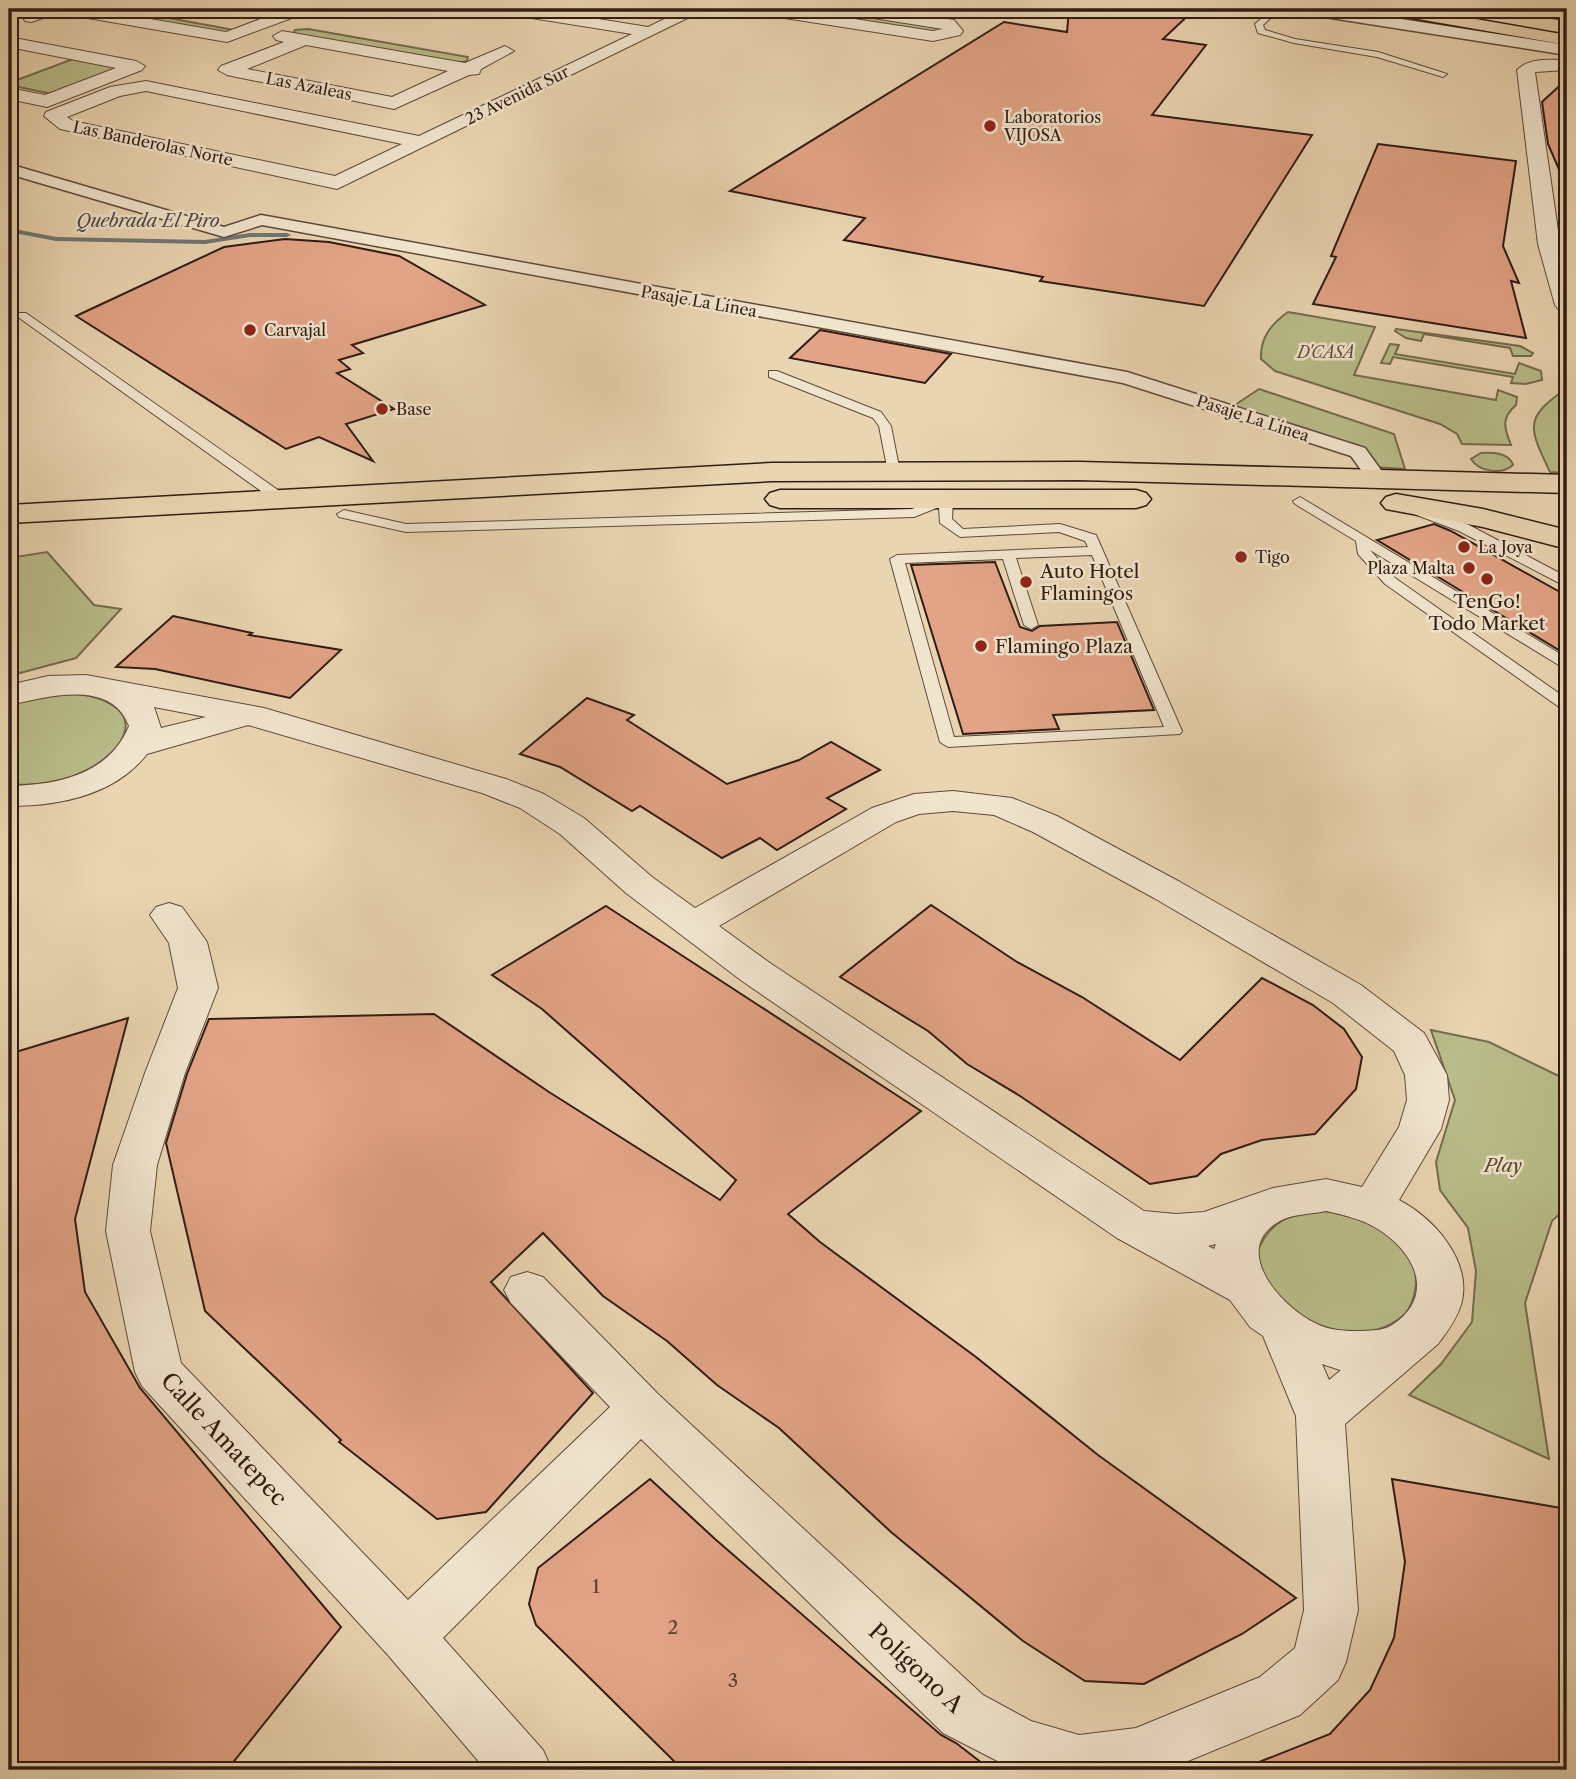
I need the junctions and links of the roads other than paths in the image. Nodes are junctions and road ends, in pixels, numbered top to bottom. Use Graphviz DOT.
graph roads {
  1 [pos="53,9"];
  2 [pos="64,9"];
  3 [pos="137,9"];
  4 [pos="302,9"];
  5 [pos="506,9"];
  6 [pos="590,9"];
  7 [pos="698,9"];
  8 [pos="759,9"];
  9 [pos="848,9"];
  10 [pos="1276,9"];
  11 [pos="1305,9"];
  12 [pos="1389,9"];
  13 [pos="1433,9"];
  14 [pos="1466,9"];
  15 [pos="1529,9"];
  16 [pos="1567,15"];
  17 [pos="31,17"];
  18 [pos="670,22"];
  19 [pos="1567,27"];
  20 [pos="250,29"];
  21 [pos="648,32"];
  22 [pos="1567,33"];
  23 [pos="304,40"];
  24 [pos="1567,40"];
  25 [pos="9,42"];
  26 [pos="1567,50"];
  27 [pos="1567,65"];
  28 [pos="467,69"];
  29 [pos="1443,74"];
  30 [pos="519,78"];
  31 [pos="543,82"];
  32 [pos="9,93"];
  33 [pos="420,142"];
  34 [pos="9,169"];
  35 [pos="337,183"];
  36 [pos="1567,305"];
  37 [pos="22,315"];
  38 [pos="774,374"];
  39 [pos="894,472"];
  40 [pos="1377,477"];
  41 [pos="1567,484"];
  42 [pos="280,498"];
  43 [pos="946,499"];
  44 [pos="1300,502"];
  45 [pos="1396,503"];
  46 [pos="1567,508"];
  47 [pos="9,514"];
  48 [pos="9,534"];
  49 [pos="1360,540"];
  50 [pos="1567,540"];
  51 [pos="1096,551"];
  52 [pos="1008,554"];
  53 [pos="1567,583"];
  54 [pos="1031,625"];
  55 [pos="1567,664"];
  56 [pos="118,693"];
  57 [pos="9,695"];
  58 [pos="1567,706"];
  59 [pos="264,718"];
  60 [pos="137,747"];
  61 [pos="9,796"];
  62 [pos="169,915"];
  63 [pos="693,925"];
  64 [pos="1269,1204"];
  65 [pos="1372,1207"];
  66 [pos="1133,1227"];
  67 [pos="1242,1286"];
  68 [pos="527,1290"];
  69 [pos="1283,1329"];
  70 [pos="1411,1339"];
  71 [pos="641,1408"];
  72 [pos="1320,1416"];
  73 [pos="407,1637"];
  74 [pos="523,1770"];
  1 -- 17 [label="street"];
  2 -- 20 [label="street"];
  3 -- 20 [label="street"];
  4 -- 20 [label="street"];
  5 -- 21 [label="street"];
  6 -- 18 [label="street"];
  7 -- 18 [label="street, 23 Avenida Sur"];
  8 -- 9 [label="street"];
  10 -- 29 [label="lane"];
  11 -- 26 [label="street"];
  12 -- 24 [label="main road"];
  13 -- 22 [label="main road"];
  14 -- 19 [label="main road"];
  15 -- 16 [label="street"];
  18 -- 21 [label="street, 23 Avenida Sur"];
  21 -- 31 [label="street, 23 Avenida Sur"];
  23 -- 28 [label="street, Las Azaleas"];
  23 -- 28 [label="street, Las Azaleas"];
  23 -- 28 [label="street, Las Azaleas"];
  25 -- 32 [label="street"];
  27 -- 36 [label="street"];
  30 -- 31 [label="street"];
  31 -- 33 [label="street, 23 Avenida Sur"];
  33 -- 35 [label="street, 23 Avenida Sur"];
  33 -- 35 [label="street, Las Banderolas Norte"];
  34 -- 40 [label="street, Pasaje La Línea"];
  37 -- 42 [label="lane"];
  38 -- 39 [label="lane"];
  39 -- 40 [label="main road"];
  39 -- 42 [label="main road"];
  40 -- 41 [label="main road"];
  42 -- 47 [label="main road"];
  43 -- 44 [label="main road"];
  43 -- 48 [label="main road"];
  43 -- 51 [label="lane"];
  44 -- 45 [label="main road"];
  44 -- 49 [label="lane"];
  45 -- 46 [label="main road"];
  45 -- 50 [label="main road"];
  45 -- 53 [label="lane"];
  49 -- 55 [label="lane"];
  49 -- 58 [label="lane"];
  51 -- 52 [label="lane"];
  51 -- 52 [label="lane"];
  52 -- 54 [label="lane"];
  56 -- 57 [label="street"];
  56 -- 59 [label="street"];
  56 -- 60 [label="street"];
  59 -- 60 [label="street"];
  59 -- 63 [label="street"];
  60 -- 61 [label="street"];
  62 -- 73 [label="street, Calle Amatepec"];
  63 -- 65 [label="street"];
  63 -- 66 [label="street"];
  64 -- 65 [label="street"];
  64 -- 66 [label="street"];
  64 -- 67 [label="street"];
  65 -- 70 [label="street"];
  66 -- 67 [label="street"];
  67 -- 69 [label="street"];
  68 -- 71 [label="street, Polígono A"];
  69 -- 70 [label="street"];
  69 -- 72 [label="street, Polígono A"];
  70 -- 72 [label="street"];
  71 -- 72 [label="street, Polígono A"];
  71 -- 73 [label="street"];
  73 -- 74 [label="street, Calle Amatepec"];
}
